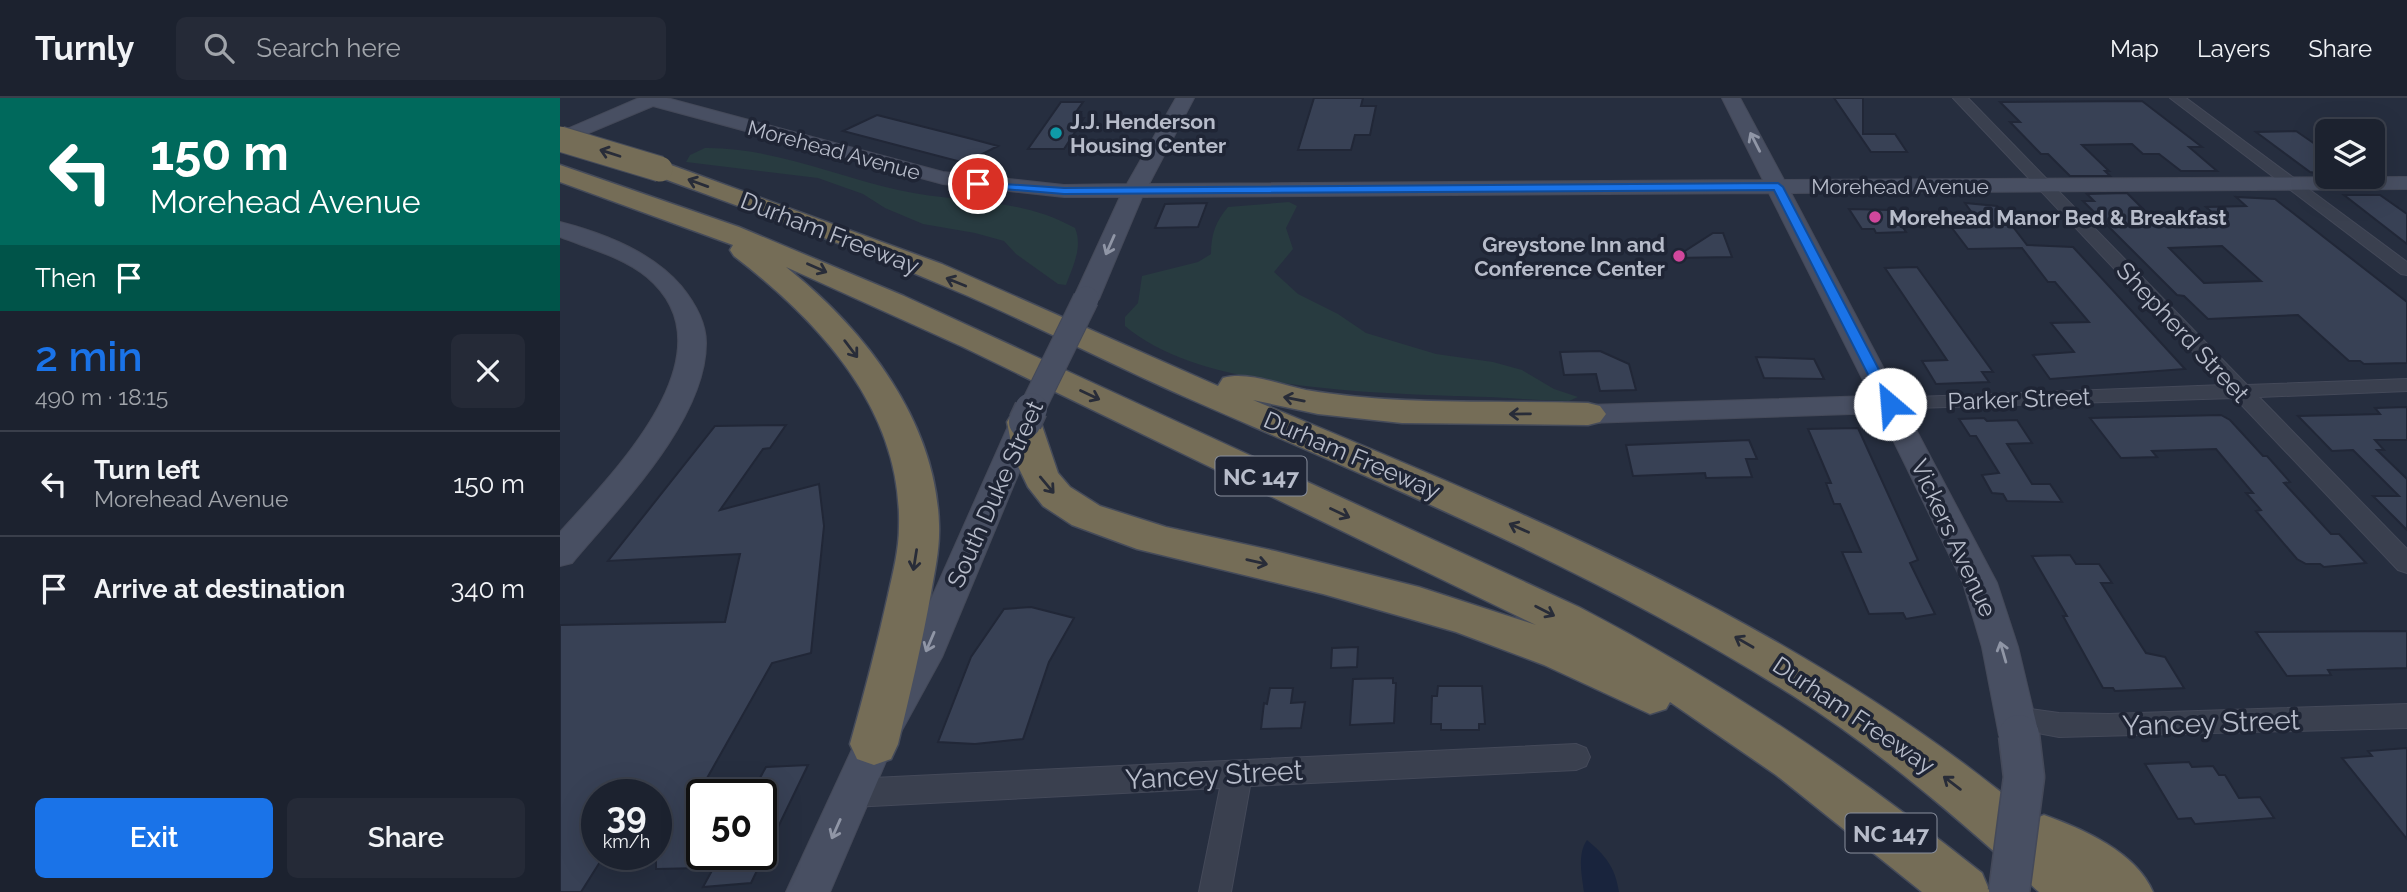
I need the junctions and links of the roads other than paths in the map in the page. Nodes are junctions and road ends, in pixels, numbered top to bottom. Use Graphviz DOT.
graph roads {
  1 [pos="652,98"];
  2 [pos="1185,98"];
  3 [pos="1731,98"];
  4 [pos="1960,98"];
  5 [pos="2177,98"];
  6 [pos="560,139"];
  7 [pos="560,173"];
  8 [pos="2293,184"];
  9 [pos="2407,184"];
  10 [pos="2045,186"];
  11 [pos="1778,187"];
  12 [pos="1135,191"];
  13 [pos="684,216"];
  14 [pos="560,229"];
  15 [pos="2407,270"];
  16 [pos="1019,308"];
  17 [pos="2407,385"];
  18 [pos="2239,391"];
  19 [pos="1890,404"];
  20 [pos="1588,414"];
  21 [pos="1025,422"];
  22 [pos="560,554"];
  23 [pos="2407,564"];
  24 [pos="2407,716"];
  25 [pos="2018,727"];
  26 [pos="874,744"];
  27 [pos="1576,757"];
  28 [pos="1238,774"];
  29 [pos="1818,775"];
  30 [pos="852,793"];
  31 [pos="2006,826"];
  32 [pos="808,892"];
  33 [pos="1215,892"];
  34 [pos="1963,892"];
  35 [pos="2009,892"];
  36 [pos="2079,892"];
  37 [pos="2126,892"];
  1 -- 6 [label="street"];
  1 -- 12 [label="street, Morehead Avenue"];
  2 -- 12 [label="street, South Duke Street"];
  11 -- 3 [label="street, Vickers Avenue, one-way"];
  4 -- 10 [label="street, Shepherd Street"];
  5 -- 8 [label="street"];
  16 -- 6 [label="highway, Durham Freeway / NC 147, one-way, bridge"];
  7 -- 13 [label="highway, Durham Freeway / NC 147"];
  8 -- 9 [label="street, Morehead Avenue"];
  8 -- 10 [label="street, Morehead Avenue"];
  8 -- 15 [label="street"];
  10 -- 11 [label="street, Morehead Avenue"];
  10 -- 18 [label="street, Shepherd Street"];
  11 -- 12 [label="street, Morehead Avenue"];
  11 -- 19 [label="street, Vickers Avenue"];
  12 -- 21 [label="street, South Duke Street, one-way, bridge"];
  13 -- 26 [label="highway, one-way"];
  13 -- 29 [label="highway, Durham Freeway / NC 147, one-way"];
  14 -- 22 [label="street"];
  20 -- 16 [label="highway, one-way"];
  31 -- 16 [label="highway, Durham Freeway / NC 147, one-way"];
  17 -- 18 [label="street, Parker Street"];
  18 -- 19 [label="street, Parker Street"];
  18 -- 23 [label="street, Shepherd Street"];
  19 -- 20 [label="street, Parker Street"];
  25 -- 19 [label="street, Vickers Avenue, one-way"];
  21 -- 26 [label="street, South Duke Street, one-way"];
  21 -- 29 [label="highway, one-way"];
  24 -- 25 [label="street, Yancey Street"];
  25 -- 35 [label="street, Vickers Avenue, bridge"];
  26 -- 30 [label="street, South Duke Street"];
  27 -- 28 [label="street, Yancey Street"];
  28 -- 30 [label="street, Yancey Street"];
  28 -- 33 [label="street"];
  29 -- 34 [label="highway, Durham Freeway / NC 147"];
  30 -- 32 [label="street, South Duke Street, one-way"];
  31 -- 36 [label="highway, Durham Freeway / NC 147"];
  31 -- 37 [label="highway"];
}
